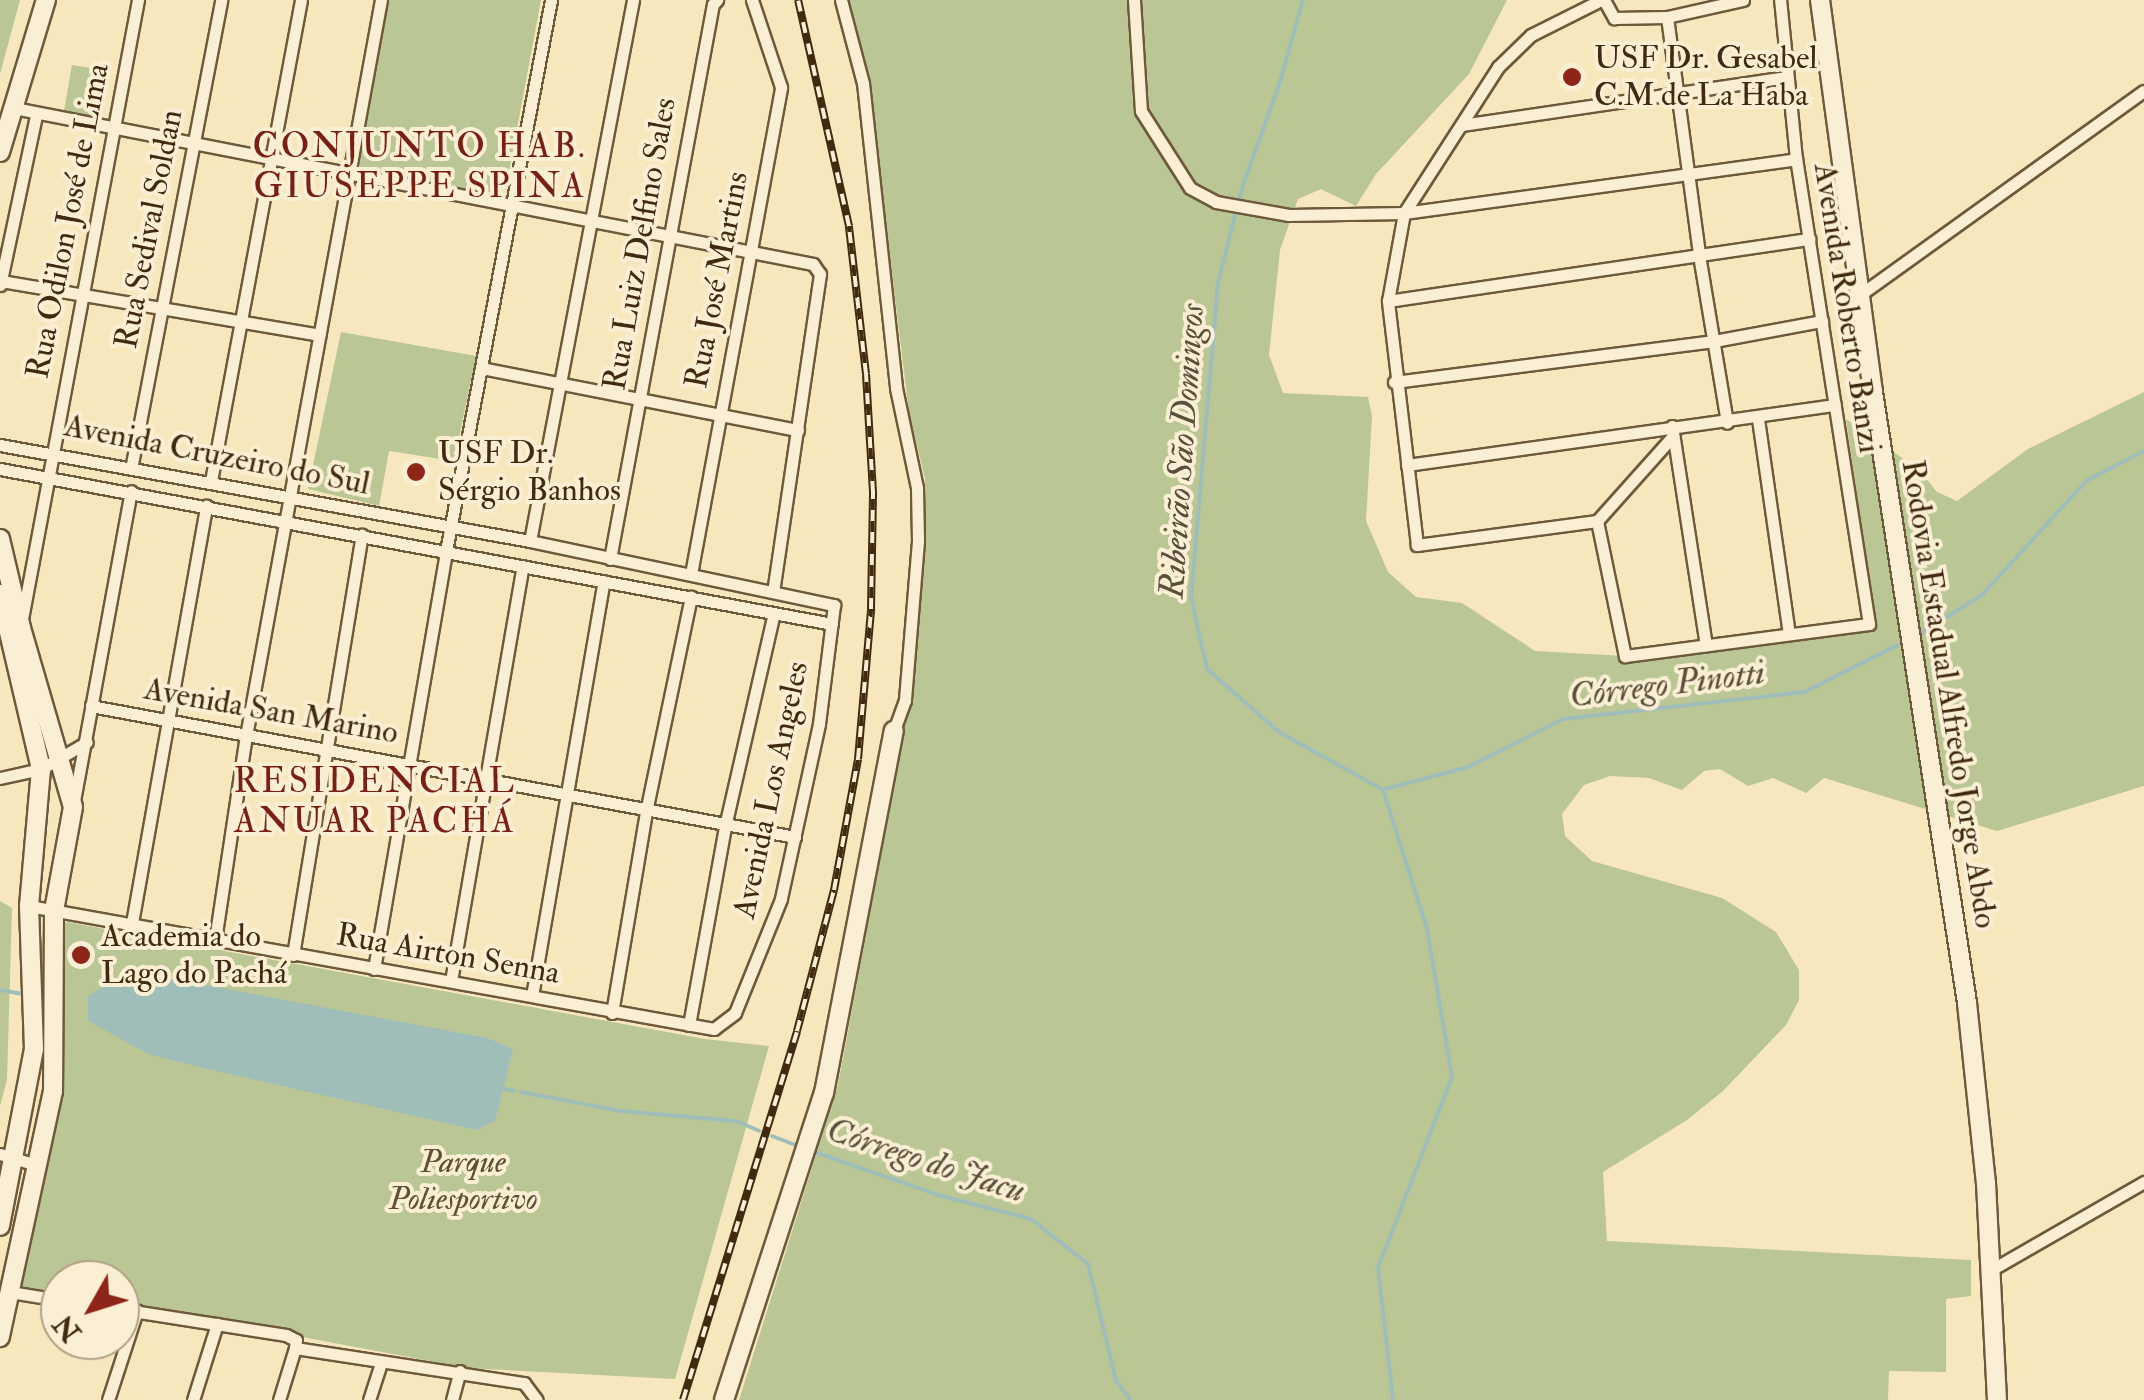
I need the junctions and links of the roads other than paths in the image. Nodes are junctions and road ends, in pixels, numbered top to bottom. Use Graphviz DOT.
graph roads {
  1 [pos="46,0"];
  2 [pos="138,0"];
  3 [pos="220,0"];
  4 [pos="301,0"];
  5 [pos="381,0"];
  6 [pos="551,0"];
  7 [pos="633,0"];
  8 [pos="717,0"];
  9 [pos="752,0"];
  10 [pos="841,0"];
  11 [pos="1134,0"];
  12 [pos="1602,0"];
  13 [pos="1743,0"];
  14 [pos="1780,0"];
  15 [pos="1810,0"];
  16 [pos="1820,0"];
  17 [pos="1830,0"];
  18 [pos="1667,16"];
  19 [pos="1786,77"];
  20 [pos="2144,91"];
  21 [pos="1676,94"];
  22 [pos="1836,95"];
  23 [pos="7,106"];
  24 [pos="36,116"];
  25 [pos="1462,124"];
  26 [pos="112,130"];
  27 [pos="193,145"];
  28 [pos="0,152"];
  29 [pos="1796,159"];
  30 [pos="271,160"];
  31 [pos="1687,174"];
  32 [pos="349,175"];
  33 [pos="512,206"];
  34 [pos="1404,214"];
  35 [pos="591,222"];
  36 [pos="670,236"];
  37 [pos="1809,239"];
  38 [pos="750,252"];
  39 [pos="1699,255"];
  40 [pos="0,283"];
  41 [pos="80,293"];
  42 [pos="1861,294"];
  43 [pos="1388,300"];
  44 [pos="162,308"];
  45 [pos="1822,320"];
  46 [pos="241,322"];
  47 [pos="319,335"];
  48 [pos="1714,340"];
  49 [pos="481,368"];
  50 [pos="1394,382"];
  51 [pos="560,384"];
  52 [pos="640,399"];
  53 [pos="1835,405"];
  54 [pos="720,415"];
  55 [pos="1758,419"];
  56 [pos="1727,423"];
  57 [pos="798,430"];
  58 [pos="1672,431"];
  59 [pos="0,445"];
  60 [pos="54,452"];
  61 [pos="1407,465"];
  62 [pos="0,468"];
  63 [pos="131,469"];
  64 [pos="46,476"];
  65 [pos="211,482"];
  66 [pos="131,491"];
  67 [pos="290,495"];
  68 [pos="206,506"];
  69 [pos="285,521"];
  70 [pos="1597,521"];
  71 [pos="450,528"];
  72 [pos="362,536"];
  73 [pos="0,539"];
  74 [pos="530,541"];
  75 [pos="446,551"];
  76 [pos="610,559"];
  77 [pos="523,566"];
  78 [pos="691,574"];
  79 [pos="604,581"];
  80 [pos="773,592"];
  81 [pos="0,594"];
  82 [pos="691,597"];
  83 [pos="834,605"];
  84 [pos="774,613"];
  85 [pos="832,624"];
  86 [pos="21,628"];
  87 [pos="1789,634"];
  88 [pos="1706,645"];
  89 [pos="91,706"];
  90 [pos="168,722"];
  91 [pos="894,731"];
  92 [pos="246,736"];
  93 [pos="86,742"];
  94 [pos="326,750"];
  95 [pos="60,758"];
  96 [pos="407,764"];
  97 [pos="0,778"];
  98 [pos="41,778"];
  99 [pos="484,780"];
  100 [pos="68,784"];
  101 [pos="564,793"];
  102 [pos="73,807"];
  103 [pos="647,808"];
  104 [pos="726,822"];
  105 [pos="794,838"];
  106 [pos="29,906"];
  107 [pos="54,912"];
  108 [pos="132,923"];
  109 [pos="215,940"];
  110 [pos="293,955"];
  111 [pos="374,969"];
  112 [pos="452,981"];
  113 [pos="532,996"];
  114 [pos="612,1013"];
  115 [pos="689,1025"];
  116 [pos="714,1029"];
  117 [pos="7,1157"];
  118 [pos="36,1165"];
  119 [pos="5,1181"];
  120 [pos="2144,1182"];
  121 [pos="0,1226"];
  122 [pos="1992,1270"];
  123 [pos="10,1292"];
  124 [pos="40,1297"];
  125 [pos="140,1311"];
  126 [pos="217,1324"];
  127 [pos="0,1337"];
  128 [pos="295,1348"];
  129 [pos="121,1360"];
  130 [pos="381,1362"];
  131 [pos="460,1371"];
  132 [pos="108,1400"];
  133 [pos="194,1400"];
  134 [pos="280,1400"];
  135 [pos="369,1400"];
  136 [pos="452,1400"];
  137 [pos="537,1400"];
  138 [pos="724,1400"];
  139 [pos="1996,1400"];
  1 -- 23 [label="street"];
  2 -- 26 [label="street, Rua Odilon José de Lima"];
  3 -- 27 [label="street, Rua Sedival Soldan"];
  4 -- 30 [label="street"];
  5 -- 32 [label="street"];
  6 -- 33 [label="street"];
  7 -- 35 [label="street"];
  8 -- 36 [label="street, Rua Luiz Delfino Sales"];
  9 -- 38 [label="street, Rua José Martins"];
  10 -- 91 [label="street"];
  11 -- 34 [label="street"];
  12 -- 18 [label="street"];
  12 -- 25 [label="street"];
  13 -- 18 [label="street"];
  14 -- 19 [label="street, Avenida Roberto Banzi"];
  15 -- 22 [label="street"];
  16 -- 22 [label="street, Rodovia Estadual Alfredo Jorge Abdo"];
  17 -- 22 [label="street"];
  18 -- 21 [label="street"];
  19 -- 21 [label="street"];
  19 -- 29 [label="street, Avenida Roberto Banzi"];
  20 -- 42 [label="street"];
  21 -- 25 [label="street"];
  21 -- 31 [label="street"];
  22 -- 42 [label="street, Rodovia Estadual Alfredo Jorge Abdo"];
  23 -- 24 [label="street"];
  23 -- 28 [label="street"];
  24 -- 26 [label="street"];
  24 -- 40 [label="street"];
  25 -- 34 [label="street"];
  26 -- 27 [label="street"];
  26 -- 41 [label="street, Rua Odilon José de Lima"];
  27 -- 30 [label="street"];
  27 -- 44 [label="street, Rua Sedival Soldan"];
  29 -- 31 [label="street"];
  29 -- 37 [label="street, Avenida Roberto Banzi"];
  30 -- 32 [label="street"];
  30 -- 46 [label="street"];
  31 -- 34 [label="street"];
  31 -- 39 [label="street"];
  32 -- 33 [label="street"];
  32 -- 47 [label="street"];
  33 -- 35 [label="street"];
  33 -- 49 [label="street"];
  34 -- 43 [label="street"];
  35 -- 36 [label="street"];
  35 -- 51 [label="street"];
  36 -- 38 [label="street"];
  36 -- 52 [label="street, Rua Luiz Delfino Sales"];
  37 -- 39 [label="street"];
  37 -- 45 [label="street, Avenida Roberto Banzi"];
  38 -- 54 [label="street, Rua José Martins"];
  38 -- 57 [label="street"];
  39 -- 43 [label="street"];
  39 -- 48 [label="street"];
  40 -- 41 [label="street"];
  41 -- 44 [label="street"];
  41 -- 60 [label="street, Rua Odilon José de Lima"];
  42 -- 122 [label="street, Rodovia Estadual Alfredo Jorge Abdo"];
  43 -- 50 [label="street"];
  44 -- 46 [label="street"];
  44 -- 63 [label="street, Rua Sedival Soldan"];
  45 -- 48 [label="street"];
  45 -- 53 [label="street, Avenida Roberto Banzi"];
  46 -- 47 [label="street"];
  46 -- 65 [label="street"];
  47 -- 67 [label="street"];
  48 -- 50 [label="street"];
  48 -- 56 [label="street"];
  49 -- 51 [label="street"];
  49 -- 71 [label="street"];
  50 -- 61 [label="street"];
  51 -- 52 [label="street"];
  51 -- 74 [label="street"];
  52 -- 54 [label="street"];
  52 -- 76 [label="street, Rua Luiz Delfino Sales"];
  53 -- 55 [label="street"];
  53 -- 87 [label="street, Avenida Roberto Banzi"];
  54 -- 57 [label="street"];
  54 -- 78 [label="street, Rua José Martins"];
  55 -- 56 [label="street"];
  55 -- 87 [label="street"];
  56 -- 58 [label="street"];
  57 -- 80 [label="street"];
  58 -- 61 [label="street"];
  58 -- 70 [label="street"];
  58 -- 88 [label="street"];
  59 -- 60 [label="street, Avenida Cruzeiro do Sul"];
  60 -- 63 [label="street, Avenida Cruzeiro do Sul"];
  60 -- 64 [label="street, Rua Odilon José de Lima"];
  61 -- 70 [label="street"];
  62 -- 64 [label="street, Avenida Cruzeiro do Sul"];
  63 -- 65 [label="street, Avenida Cruzeiro do Sul"];
  64 -- 66 [label="street, Avenida Cruzeiro do Sul"];
  64 -- 86 [label="street, Rua Odilon José de Lima"];
  65 -- 67 [label="street, Avenida Cruzeiro do Sul"];
  66 -- 68 [label="street, Avenida Cruzeiro do Sul"];
  66 -- 89 [label="street"];
  67 -- 69 [label="street"];
  67 -- 71 [label="street, Avenida Cruzeiro do Sul"];
  68 -- 69 [label="street, Avenida Cruzeiro do Sul"];
  68 -- 90 [label="street"];
  69 -- 72 [label="street, Avenida Cruzeiro do Sul"];
  69 -- 92 [label="street"];
  70 -- 88 [label="street"];
  71 -- 74 [label="street, Avenida Cruzeiro do Sul"];
  71 -- 75 [label="street"];
  72 -- 75 [label="street, Avenida Cruzeiro do Sul"];
  72 -- 94 [label="street"];
  73 -- 86 [label="street"];
  74 -- 76 [label="street, Avenida Cruzeiro do Sul"];
  75 -- 77 [label="street, Avenida Cruzeiro do Sul"];
  75 -- 96 [label="street"];
  76 -- 78 [label="street, Avenida Cruzeiro do Sul"];
  77 -- 79 [label="street, Avenida Cruzeiro do Sul"];
  77 -- 99 [label="street"];
  78 -- 80 [label="street, Avenida Cruzeiro do Sul"];
  79 -- 82 [label="street, Avenida Cruzeiro do Sul"];
  79 -- 101 [label="street"];
  80 -- 83 [label="street, Avenida Cruzeiro do Sul"];
  81 -- 98 [label="street"];
  82 -- 84 [label="street, Avenida Cruzeiro do Sul"];
  82 -- 103 [label="street"];
  83 -- 85 [label="street, Avenida Los Angeles"];
  84 -- 85 [label="street, Avenida Cruzeiro do Sul"];
  84 -- 104 [label="street"];
  85 -- 105 [label="street, Avenida Los Angeles"];
  86 -- 95 [label="street"];
  87 -- 88 [label="street"];
  89 -- 90 [label="street, Avenida San Marino"];
  89 -- 93 [label="street"];
  90 -- 92 [label="street, Avenida San Marino"];
  90 -- 108 [label="street"];
  91 -- 138 [label="street"];
  92 -- 94 [label="street, Avenida San Marino"];
  92 -- 109 [label="street"];
  93 -- 95 [label="street"];
  93 -- 102 [label="street"];
  94 -- 96 [label="street, Avenida San Marino"];
  94 -- 110 [label="street"];
  95 -- 98 [label="street"];
  95 -- 100 [label="street"];
  96 -- 99 [label="street, Avenida San Marino"];
  96 -- 111 [label="street"];
  97 -- 98 [label="street"];
  98 -- 100 [label="street"];
  98 -- 106 [label="street"];
  99 -- 101 [label="street, Avenida San Marino"];
  99 -- 112 [label="street"];
  100 -- 102 [label="street"];
  101 -- 103 [label="street, Avenida San Marino"];
  101 -- 113 [label="street"];
  102 -- 107 [label="street"];
  103 -- 104 [label="street, Avenida San Marino"];
  103 -- 114 [label="street"];
  104 -- 105 [label="street, Avenida San Marino"];
  104 -- 115 [label="street"];
  105 -- 116 [label="street, Avenida Los Angeles"];
  106 -- 107 [label="street, Rua Airton Senna"];
  106 -- 117 [label="street"];
  107 -- 108 [label="street, Rua Airton Senna"];
  107 -- 118 [label="street"];
  108 -- 109 [label="street, Rua Airton Senna"];
  109 -- 110 [label="street, Rua Airton Senna"];
  110 -- 111 [label="street, Rua Airton Senna"];
  111 -- 112 [label="street, Rua Airton Senna"];
  112 -- 113 [label="street, Rua Airton Senna"];
  113 -- 114 [label="street, Rua Airton Senna"];
  114 -- 115 [label="street, Rua Airton Senna"];
  115 -- 116 [label="street, Rua Airton Senna"];
  117 -- 118 [label="street"];
  117 -- 119 [label="street"];
  118 -- 123 [label="street"];
  119 -- 121 [label="street"];
  120 -- 122 [label="street"];
  122 -- 139 [label="street, Rodovia Estadual Alfredo Jorge Abdo"];
  123 -- 124 [label="street"];
  123 -- 127 [label="street"];
  125 -- 126 [label="street"];
  126 -- 128 [label="street"];
  126 -- 133 [label="street"];
  128 -- 130 [label="street"];
  128 -- 134 [label="street"];
  129 -- 132 [label="street"];
  130 -- 131 [label="street"];
  130 -- 135 [label="street"];
  131 -- 136 [label="street"];
  131 -- 137 [label="street"];
}
